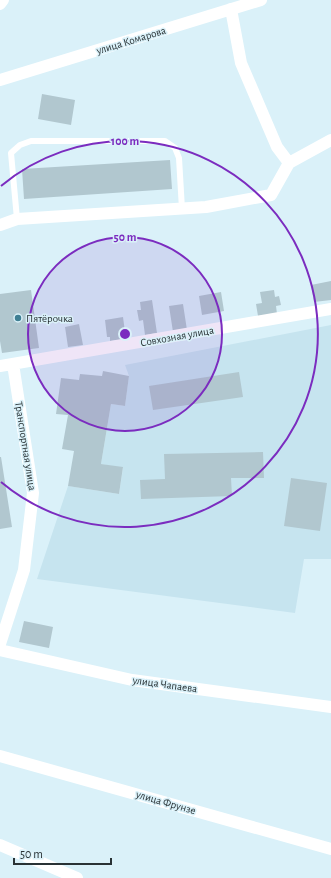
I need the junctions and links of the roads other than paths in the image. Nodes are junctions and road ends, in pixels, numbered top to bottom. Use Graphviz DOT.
graph roads {
  1 [pos="3,0"];
  2 [pos="261,0"];
  3 [pos="0,4"];
  4 [pos="231,9"];
  5 [pos="0,80"];
  6 [pos="331,140"];
  7 [pos="288,163"];
  8 [pos="182,209"];
  9 [pos="17,219"];
  10 [pos="0,225"];
  11 [pos="331,310"];
  12 [pos="13,364"];
  13 [pos="0,366"];
  14 [pos="0,644"];
  15 [pos="0,650"];
  16 [pos="331,707"];
  17 [pos="0,756"];
  18 [pos="0,845"];
  19 [pos="331,849"];
  20 [pos="77,878"];
  1 -- 3 [label="street"];
  2 -- 4 [label="street, улица Комарова"];
  4 -- 5 [label="street, улица Комарова"];
  4 -- 7 [label="street"];
  6 -- 7 [label="street"];
  7 -- 8 [label="street"];
  8 -- 9 [label="street"];
  8 -- 9 [label="lane"];
  9 -- 10 [label="street"];
  11 -- 12 [label="street, Совхозная улица"];
  12 -- 13 [label="street, Совхозная улица"];
  12 -- 14 [label="street, Транспортная улица"];
  15 -- 16 [label="street, улица Чапаева"];
  17 -- 19 [label="street, улица Фрунзе"];
  18 -- 20 [label="street"];
}
